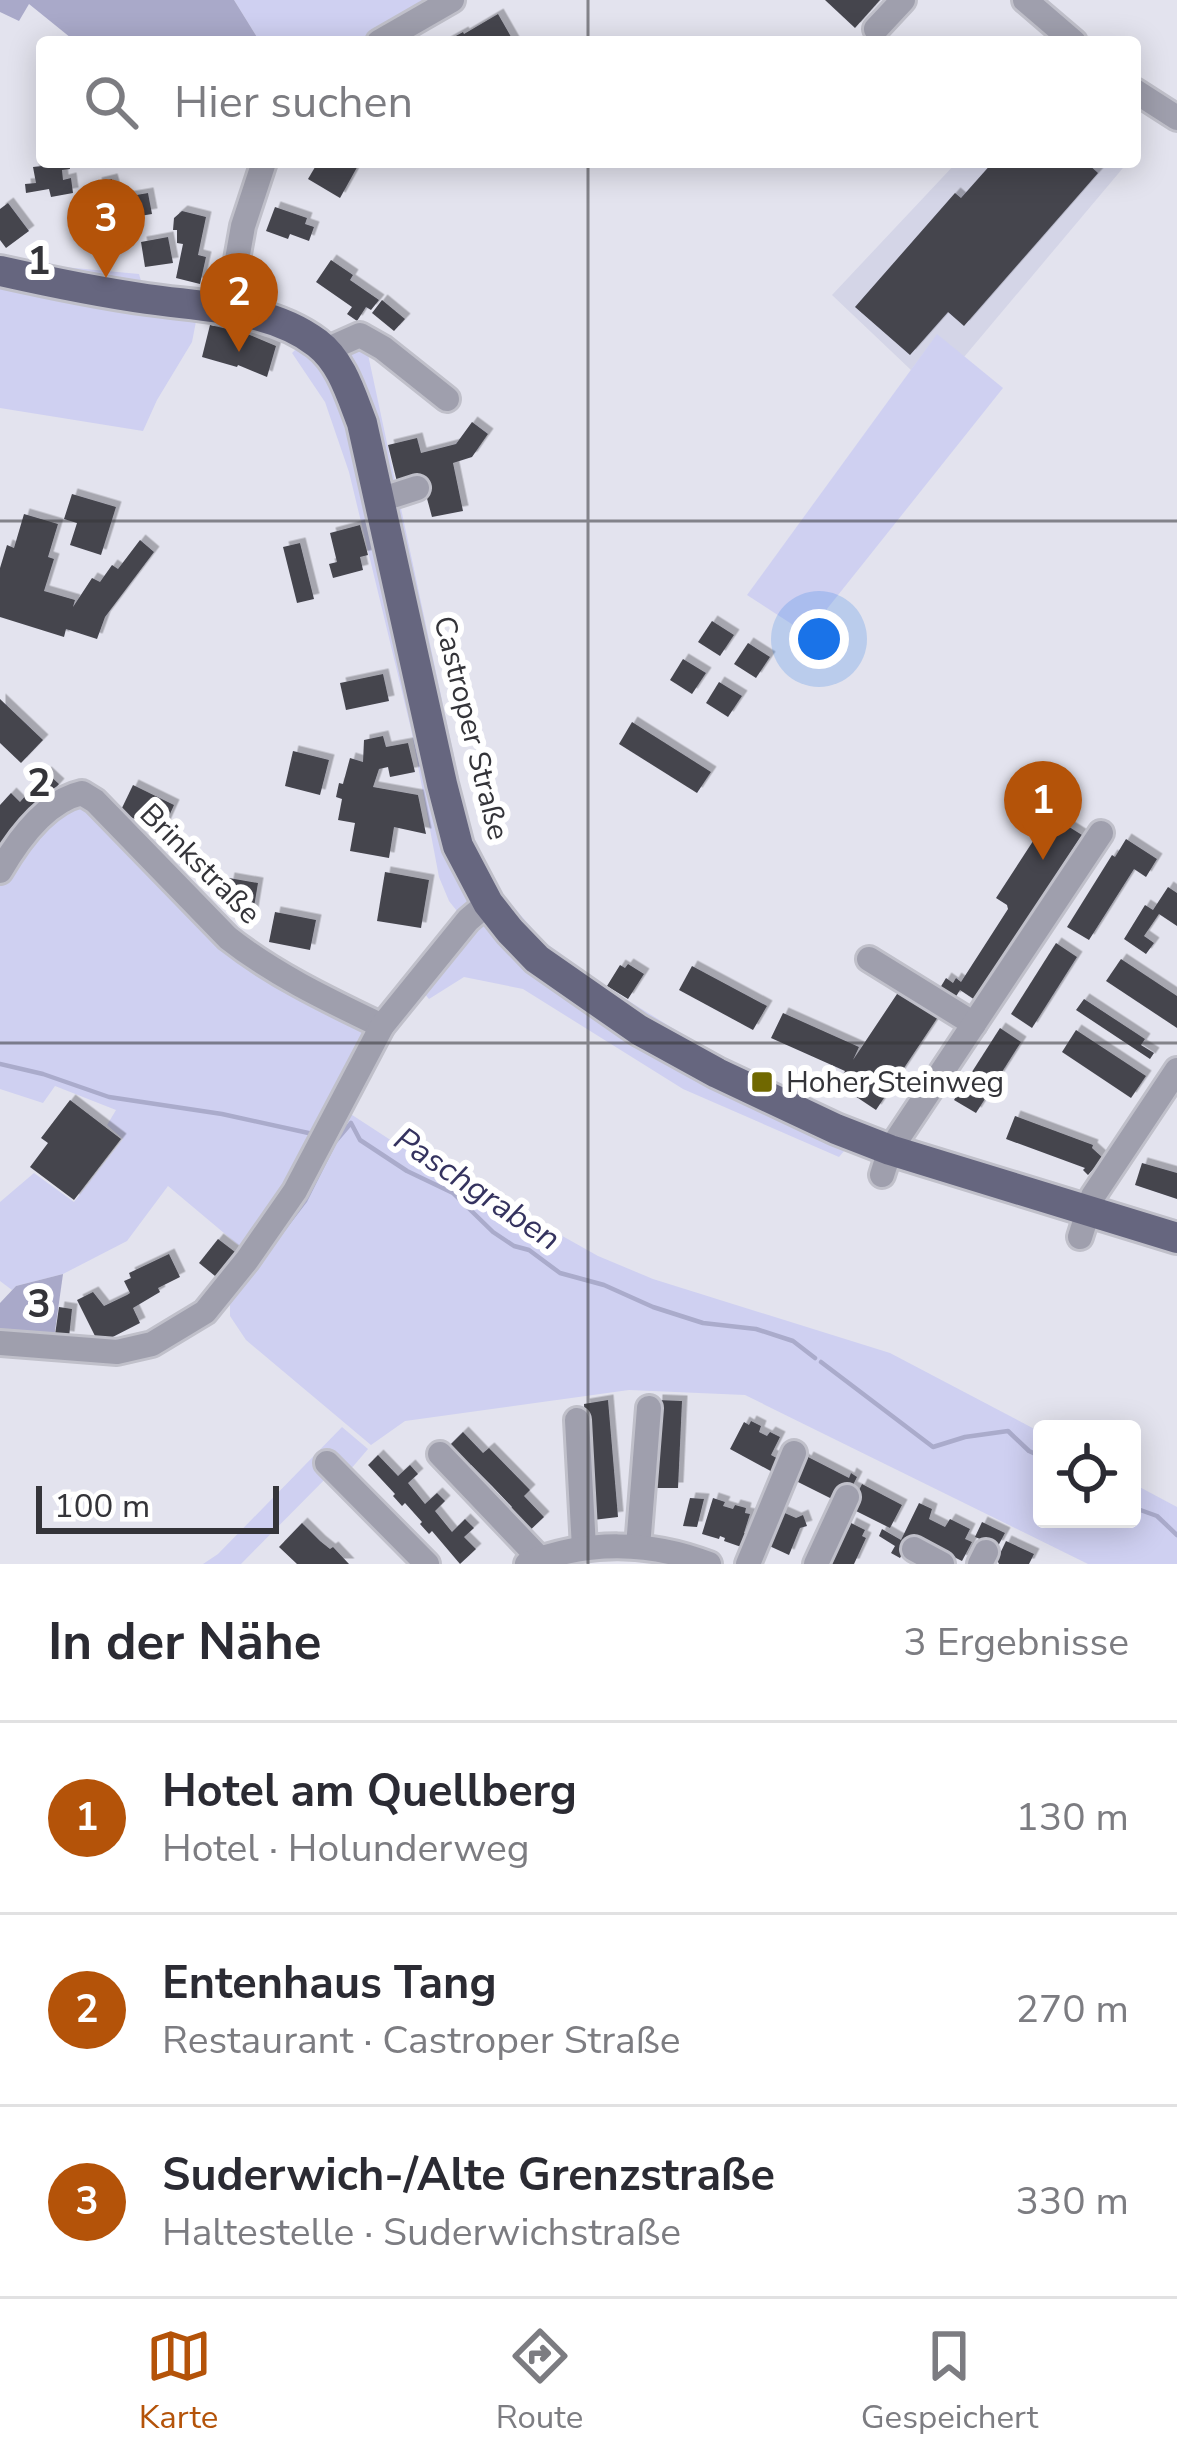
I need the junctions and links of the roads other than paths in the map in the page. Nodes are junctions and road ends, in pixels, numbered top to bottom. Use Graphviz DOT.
graph roads {
  1 [pos="452,0"];
  2 [pos="903,0"];
  3 [pos="1025,0"];
  4 [pos="875,28"];
  5 [pos="389,36"];
  6 [pos="1067,36"];
  7 [pos="1141,95"];
  8 [pos="1177,118"];
  9 [pos="262,168"];
  10 [pos="0,271"];
  11 [pos="228,310"];
  12 [pos="324,351"];
  13 [pos="448,399"];
  14 [pos="417,488"];
  15 [pos="380,500"];
  16 [pos="1101,833"];
  17 [pos="0,871"];
  18 [pos="488,903"];
  19 [pos="869,959"];
  20 [pos="974,1024"];
  21 [pos="382,1026"];
  22 [pos="1177,1070"];
  23 [pos="886,1162"];
  24 [pos="1084,1224"];
  25 [pos="1177,1238"];
  26 [pos="0,1343"];
  27 [pos="649,1408"];
  28 [pos="577,1420"];
  29 [pos="440,1454"];
  30 [pos="794,1454"];
  31 [pos="327,1463"];
  32 [pos="847,1497"];
  33 [pos="638,1547"];
  34 [pos="584,1548"];
  35 [pos="914,1549"];
  36 [pos="533,1561"];
  37 [pos="427,1564"];
  38 [pos="709,1564"];
  39 [pos="748,1564"];
  40 [pos="816,1564"];
  41 [pos="942,1564"];
  1 -- 5 [label="street"];
  2 -- 4 [label="street"];
  3 -- 6 [label="street"];
  7 -- 8 [label="street"];
  9 -- 11 [label="street"];
  10 -- 11 [label="main road, Castroper Straße"];
  11 -- 12 [label="main road, Castroper Straße"];
  12 -- 13 [label="street"];
  12 -- 15 [label="main road, Castroper Straße"];
  14 -- 15 [label="street"];
  15 -- 18 [label="main road, Castroper Straße"];
  16 -- 20 [label="street"];
  17 -- 21 [label="street, Brinkstraße"];
  18 -- 21 [label="street"];
  18 -- 23 [label="main road, Castroper Straße"];
  19 -- 20 [label="street"];
  20 -- 23 [label="street"];
  21 -- 26 [label="street"];
  22 -- 24 [label="street"];
  23 -- 24 [label="main road, Castroper Straße"];
  24 -- 25 [label="main road, Castroper Straße"];
  27 -- 33 [label="street"];
  28 -- 34 [label="street"];
  29 -- 36 [label="street"];
  30 -- 39 [label="street"];
  31 -- 37 [label="street"];
  32 -- 40 [label="street"];
  33 -- 34 [label="street"];
  33 -- 38 [label="street"];
  34 -- 36 [label="street"];
  35 -- 41 [label="street"];
}
